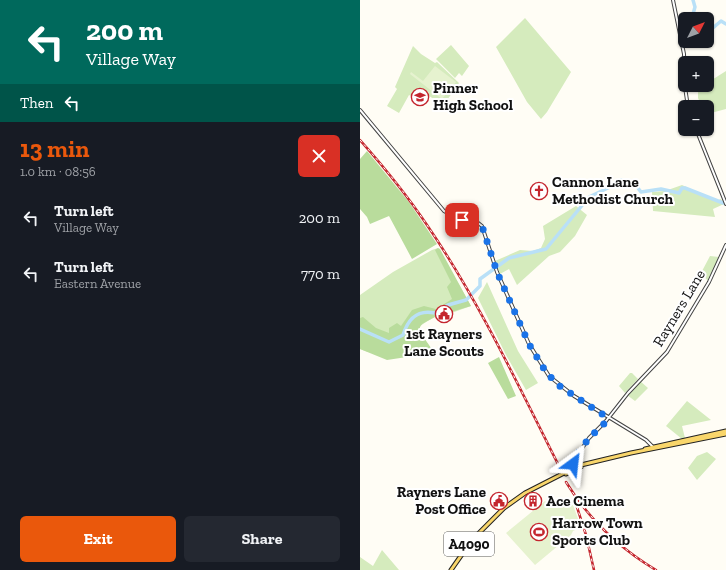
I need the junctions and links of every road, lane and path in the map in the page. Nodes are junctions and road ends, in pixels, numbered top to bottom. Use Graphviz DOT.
graph roads {
  1 [pos="673,0"];
  2 [pos="687,100"];
  3 [pos="360,110"];
  4 [pos="699,136"];
  5 [pos="726,204"];
  6 [pos="726,244"];
  7 [pos="604,415"];
  8 [pos="611,415"];
  9 [pos="609,417"];
  10 [pos="612,419"];
  11 [pos="606,421"];
  12 [pos="726,433"];
  13 [pos="647,441"];
  14 [pos="653,447"];
  15 [pos="647,450"];
  16 [pos="573,460"];
  17 [pos="577,468"];
  18 [pos="565,473"];
  19 [pos="451,570"];
  1 -- 2 [label="street"];
  3 -- 7 [label="street"];
  4 -- 5 [label="street"];
  6 -- 8 [label="street, Rayners Lane"];
  7 -- 9 [label="street"];
  7 -- 11 [label="street"];
  8 -- 9 [label="street, Rayners Lane"];
  8 -- 10 [label="street"];
  9 -- 10 [label="street"];
  9 -- 11 [label="street, Rayners Lane"];
  10 -- 11 [label="street"];
  10 -- 13 [label="street"];
  11 -- 16 [label="street, Rayners Lane"];
  12 -- 14 [label="main road, A4090"];
  12 -- 15 [label="main road, A4090"];
  13 -- 14 [label="street"];
  13 -- 15 [label="street"];
  14 -- 15 [label="main road, A4090"];
  15 -- 17 [label="main road, A4090"];
  16 -- 17 [label="street"];
  16 -- 18 [label="street, Rayners Lane"];
  17 -- 18 [label="main road, A4090"];
  17 -- 18 [label="main road, A4090"];
  18 -- 19 [label="main road, A4090"];
}
